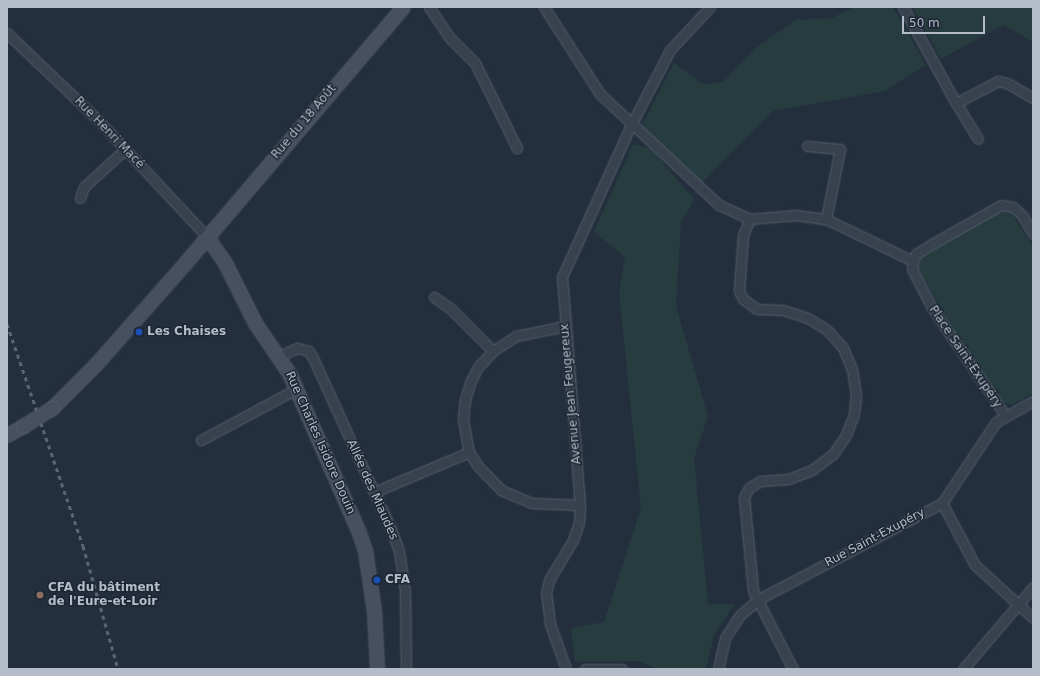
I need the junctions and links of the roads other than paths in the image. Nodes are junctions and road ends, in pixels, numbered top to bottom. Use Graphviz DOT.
graph roads {
  1 [pos="403,7"];
  2 [pos="429,7"];
  3 [pos="544,7"];
  4 [pos="903,7"];
  5 [pos="704,9"];
  6 [pos="7,33"];
  7 [pos="1033,98"];
  8 [pos="956,103"];
  9 [pos="632,124"];
  10 [pos="978,139"];
  11 [pos="807,146"];
  12 [pos="517,148"];
  13 [pos="126,149"];
  14 [pos="77,195"];
  15 [pos="750,219"];
  16 [pos="826,219"];
  17 [pos="1033,234"];
  18 [pos="207,237"];
  19 [pos="913,261"];
  20 [pos="434,296"];
  21 [pos="565,326"];
  22 [pos="493,351"];
  23 [pos="279,356"];
  24 [pos="296,389"];
  25 [pos="1033,401"];
  26 [pos="1005,415"];
  27 [pos="7,435"];
  28 [pos="201,440"];
  29 [pos="469,452"];
  30 [pos="374,492"];
  31 [pos="942,503"];
  32 [pos="580,505"];
  33 [pos="1033,587"];
  34 [pos="759,600"];
  35 [pos="1018,605"];
  36 [pos="1033,618"];
  37 [pos="377,669"];
  38 [pos="406,669"];
  39 [pos="566,669"];
  40 [pos="585,669"];
  41 [pos="622,669"];
  42 [pos="718,669"];
  43 [pos="792,669"];
  44 [pos="963,669"];
  1 -- 18 [label="street, Rue du 18 Août"];
  2 -- 12 [label="street"];
  3 -- 9 [label="street"];
  4 -- 8 [label="street"];
  5 -- 9 [label="street, Avenue Jean Feugereux"];
  6 -- 13 [label="street, Rue Henri Macé"];
  7 -- 8 [label="street"];
  8 -- 10 [label="street"];
  9 -- 15 [label="street"];
  9 -- 21 [label="street, Avenue Jean Feugereux"];
  11 -- 16 [label="street"];
  13 -- 14 [label="street"];
  13 -- 18 [label="street, Rue Henri Macé"];
  15 -- 16 [label="street"];
  15 -- 34 [label="street"];
  16 -- 19 [label="street"];
  17 -- 19 [label="street"];
  18 -- 23 [label="street, Rue Charles Isidore Douin"];
  18 -- 27 [label="street, Rue du 18 Août, bridge"];
  19 -- 26 [label="street, Place Saint-Exupéry"];
  20 -- 22 [label="street"];
  21 -- 22 [label="street"];
  21 -- 32 [label="street, Avenue Jean Feugereux"];
  22 -- 29 [label="street"];
  23 -- 24 [label="street, Rue Charles Isidore Douin"];
  23 -- 30 [label="street, Allée des Miaudes"];
  24 -- 28 [label="street"];
  24 -- 37 [label="street, Rue Charles Isidore Douin"];
  25 -- 26 [label="street, Rue Saint-Exupéry"];
  26 -- 31 [label="street, Rue Saint-Exupéry"];
  29 -- 30 [label="street"];
  29 -- 32 [label="street"];
  30 -- 38 [label="street, Allée des Miaudes"];
  31 -- 34 [label="street, Rue Saint-Exupéry"];
  31 -- 35 [label="street"];
  32 -- 39 [label="street, Avenue Jean Feugereux"];
  33 -- 35 [label="street"];
  34 -- 42 [label="street, Rue Saint-Exupéry"];
  34 -- 43 [label="street"];
  35 -- 36 [label="street"];
  35 -- 44 [label="street"];
  40 -- 41 [label="street"];
}
